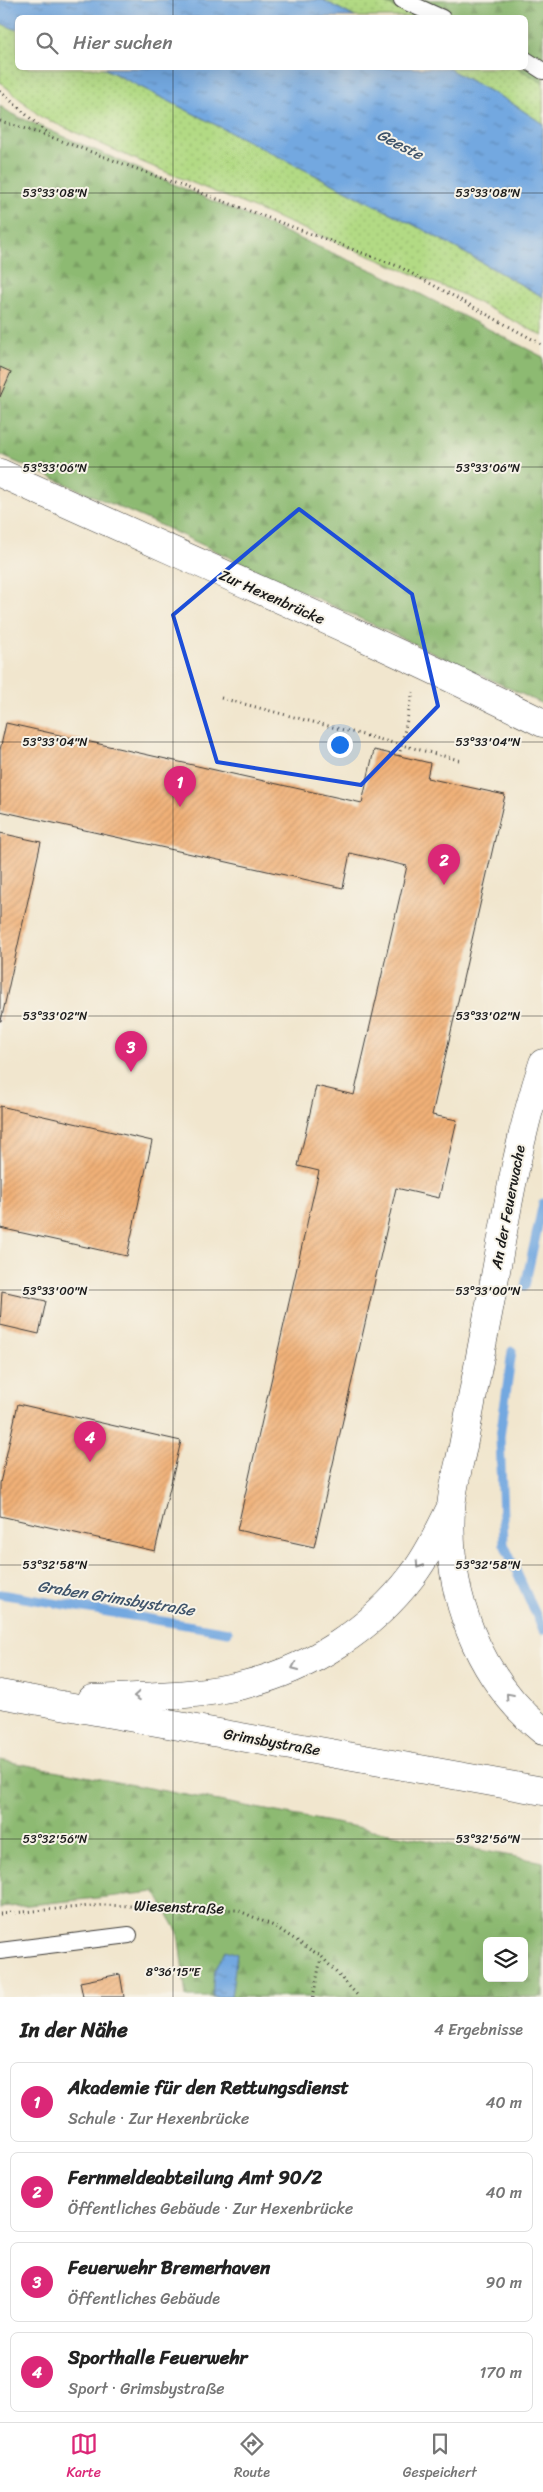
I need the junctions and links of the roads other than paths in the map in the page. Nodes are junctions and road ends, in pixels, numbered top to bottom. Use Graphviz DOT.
graph roads {
  1 [pos="402,0"];
  2 [pos="435,15"];
  3 [pos="528,61"];
  4 [pos="543,71"];
  5 [pos="0,473"];
  6 [pos="543,723"];
  7 [pos="543,1063"];
  8 [pos="451,1507"];
  9 [pos="0,1694"];
  10 [pos="49,1702"];
  11 [pos="543,1731"];
  12 [pos="543,1791"];
  13 [pos="129,1935"];
  14 [pos="0,1950"];
  1 -- 2 [label="lane"];
  3 -- 4 [label="lane"];
  5 -- 6 [label="main road, Zur Hexenbrücke"];
  7 -- 8 [label="main road, An der Feuerwache"];
  8 -- 10 [label="main road, one-way"];
  11 -- 8 [label="main road, one-way"];
  9 -- 10 [label="main road, Grimsbystraße"];
  10 -- 12 [label="main road, Grimsbystraße"];
  13 -- 14 [label="lane, Wiesenstraße"];
}
